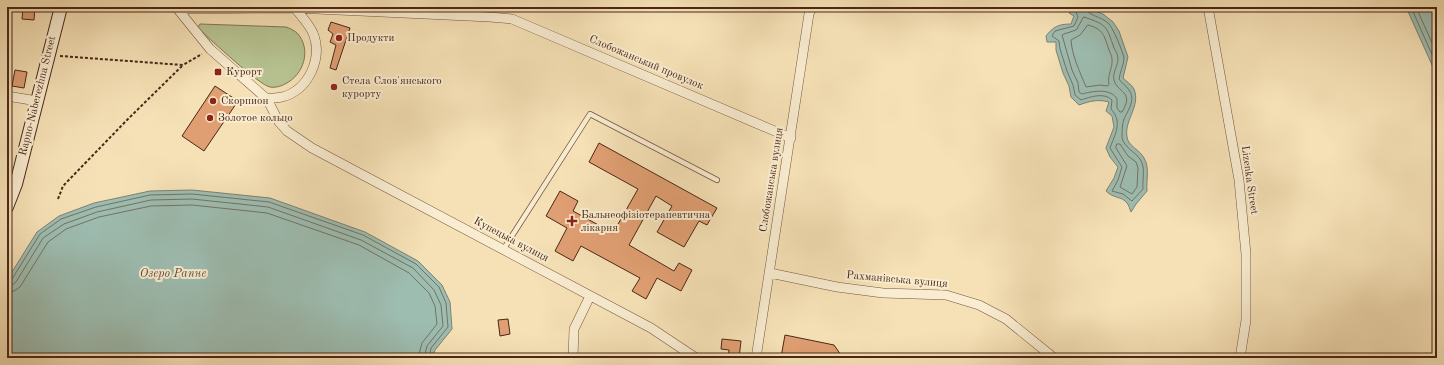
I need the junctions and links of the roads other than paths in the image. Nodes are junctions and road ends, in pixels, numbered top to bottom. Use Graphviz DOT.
graph roads {
  1 [pos="61,7"];
  2 [pos="489,7"];
  3 [pos="812,7"];
  4 [pos="1208,7"];
  5 [pos="176,8"];
  6 [pos="295,8"];
  7 [pos="490,17"];
  8 [pos="7,96"];
  9 [pos="267,99"];
  10 [pos="37,100"];
  11 [pos="791,138"];
  12 [pos="717,180"];
  13 [pos="7,207"];
  14 [pos="503,250"];
  15 [pos="770,272"];
  16 [pos="590,296"];
  17 [pos="573,358"];
  18 [pos="696,358"];
  19 [pos="756,358"];
  20 [pos="1054,358"];
  21 [pos="1240,358"];
  1 -- 10 [label="main road, Rapno-Naberezhna Street"];
  2 -- 7 [label="street"];
  3 -- 11 [label="street, Слобожанська вулиця"];
  4 -- 21 [label="street, Lizenka Street"];
  5 -- 6 [label="street, Слобожанський провулок"];
  5 -- 9 [label="street"];
  6 -- 7 [label="street, Слобожанський провулок"];
  6 -- 9 [label="street"];
  7 -- 11 [label="street, Слобожанський провулок"];
  8 -- 10 [label="street"];
  9 -- 14 [label="street, Купецька вулиця"];
  10 -- 13 [label="main road, Rapno-Naberezhna Street"];
  11 -- 15 [label="street, Слобожанська вулиця"];
  12 -- 14 [label="lane"];
  14 -- 16 [label="street, Купецька вулиця"];
  15 -- 19 [label="street, Слобожанська вулиця"];
  15 -- 20 [label="street, Рахманівська вулиця"];
  16 -- 17 [label="street"];
  16 -- 18 [label="street, Купецька вулиця"];
}
